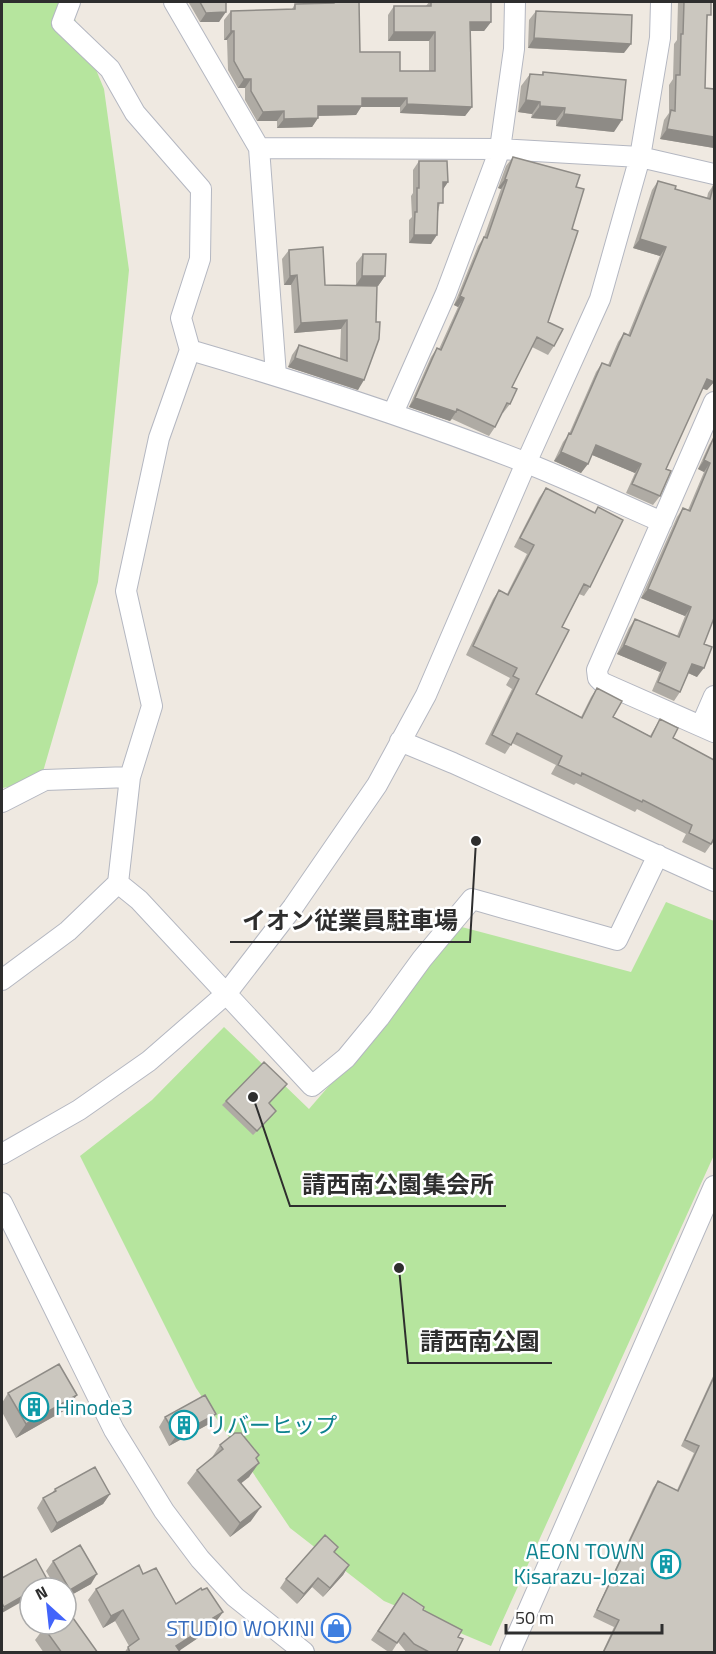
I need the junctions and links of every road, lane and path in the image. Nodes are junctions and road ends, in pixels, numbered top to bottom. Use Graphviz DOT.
graph roads {
  1 [pos="70,2"];
  2 [pos="174,2"];
  3 [pos="515,2"];
  4 [pos="661,2"];
  5 [pos="259,148"];
  6 [pos="500,149"];
  7 [pos="640,157"];
  8 [pos="714,174"];
  9 [pos="190,350"];
  10 [pos="276,375"];
  11 [pos="714,402"];
  12 [pos="393,413"];
  13 [pos="526,463"];
  14 [pos="662,522"];
  15 [pos="714,696"];
  16 [pos="708,729"];
  17 [pos="400,741"];
  18 [pos="130,777"];
  19 [pos="2,802"];
  20 [pos="658,855"];
  21 [pos="714,881"];
  22 [pos="118,883"];
  23 [pos="2,980"];
  24 [pos="226,994"];
  25 [pos="2,1154"];
  26 [pos="714,1186"];
  27 [pos="2,1203"];
  28 [pos="304,1653"];
  29 [pos="510,1653"];
  1 -- 9 [label="street"];
  2 -- 5 [label="street"];
  3 -- 6 [label="street"];
  4 -- 7 [label="street"];
  5 -- 6 [label="street"];
  5 -- 10 [label="street"];
  6 -- 7 [label="street"];
  6 -- 12 [label="street"];
  7 -- 8 [label="street"];
  7 -- 13 [label="street"];
  9 -- 10 [label="street"];
  9 -- 18 [label="street"];
  10 -- 12 [label="street"];
  11 -- 14 [label="street"];
  12 -- 13 [label="street"];
  13 -- 14 [label="street"];
  13 -- 17 [label="street"];
  14 -- 16 [label="street"];
  15 -- 16 [label="street"];
  17 -- 20 [label="street"];
  17 -- 24 [label="street"];
  18 -- 19 [label="street"];
  18 -- 22 [label="street"];
  20 -- 21 [label="street"];
  20 -- 24 [label="street"];
  22 -- 23 [label="street"];
  22 -- 24 [label="street"];
  24 -- 25 [label="street"];
  26 -- 29 [label="street"];
  27 -- 28 [label="street"];
}
